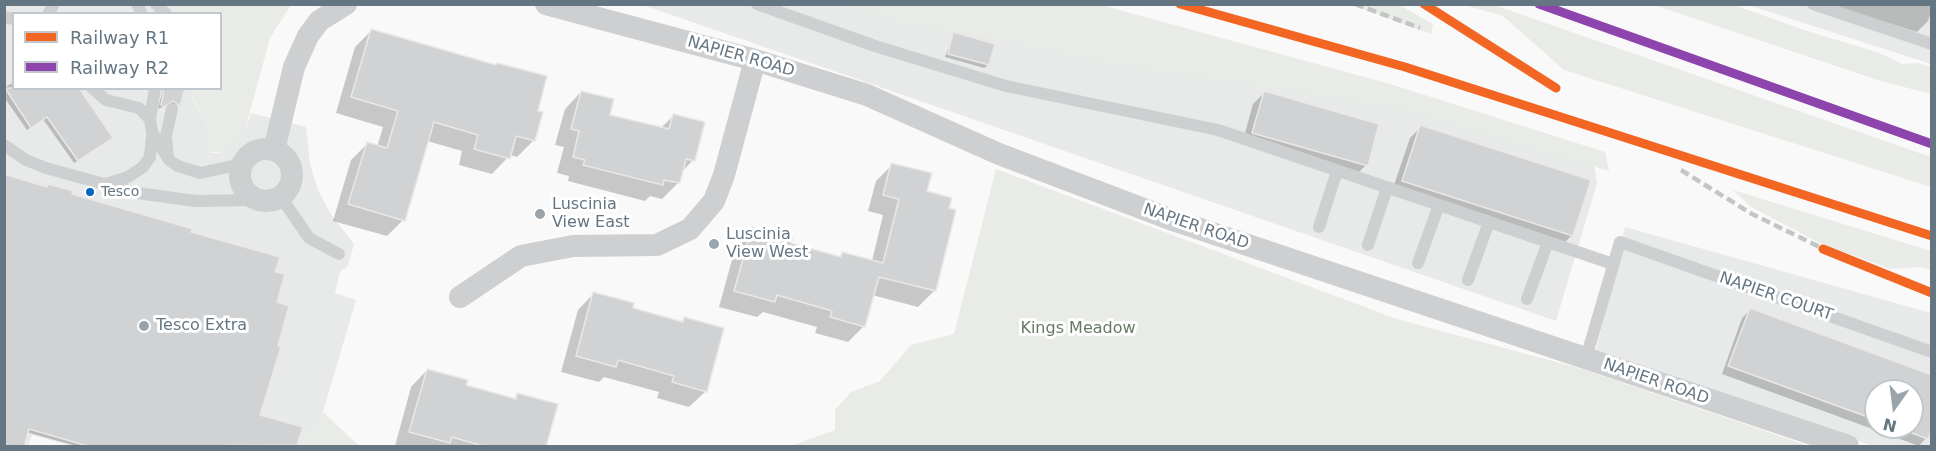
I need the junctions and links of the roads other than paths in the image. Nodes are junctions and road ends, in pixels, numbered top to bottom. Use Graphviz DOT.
graph roads {
  1 [pos="346,4"];
  2 [pos="757,4"];
  3 [pos="1813,4"];
  4 [pos="550,5"];
  5 [pos="1932,44"];
  6 [pos="755,60"];
  7 [pos="94,90"];
  8 [pos="155,90"];
  9 [pos="172,109"];
  10 [pos="151,126"];
  11 [pos="4,145"];
  12 [pos="274,150"];
  13 [pos="169,160"];
  14 [pos="242,164"];
  15 [pos="1337,171"];
  16 [pos="106,184"];
  17 [pos="1387,188"];
  18 [pos="281,197"];
  19 [pos="256,200"];
  20 [pos="1439,205"];
  21 [pos="1489,222"];
  22 [pos="1320,227"];
  23 [pos="1548,242"];
  24 [pos="1368,245"];
  25 [pos="339,254"];
  26 [pos="1418,263"];
  27 [pos="1614,264"];
  28 [pos="1468,280"];
  29 [pos="460,297"];
  30 [pos="1527,299"];
  31 [pos="1932,352"];
  32 [pos="1586,358"];
  33 [pos="1848,447"];
  1 -- 12 [label="street"];
  2 -- 15 [label="lane"];
  3 -- 5 [label="lane"];
  4 -- 6 [label="street, NAPIER ROAD"];
  6 -- 29 [label="street"];
  6 -- 32 [label="street, NAPIER ROAD"];
  7 -- 10 [label="lane"];
  8 -- 10 [label="lane"];
  9 -- 13 [label="lane"];
  10 -- 13 [label="lane"];
  10 -- 16 [label="lane"];
  11 -- 16 [label="lane"];
  12 -- 14 [label="street"];
  12 -- 18 [label="street"];
  13 -- 14 [label="lane"];
  14 -- 19 [label="street"];
  15 -- 17 [label="lane"];
  15 -- 22 [label="lane"];
  16 -- 19 [label="lane"];
  17 -- 20 [label="lane"];
  17 -- 24 [label="lane"];
  18 -- 19 [label="street"];
  18 -- 25 [label="lane"];
  20 -- 21 [label="lane"];
  20 -- 26 [label="lane"];
  21 -- 23 [label="lane"];
  21 -- 28 [label="lane"];
  23 -- 27 [label="lane"];
  23 -- 30 [label="lane"];
  27 -- 31 [label="lane, NAPIER COURT"];
  27 -- 32 [label="lane"];
  32 -- 33 [label="street, NAPIER ROAD"];
}
